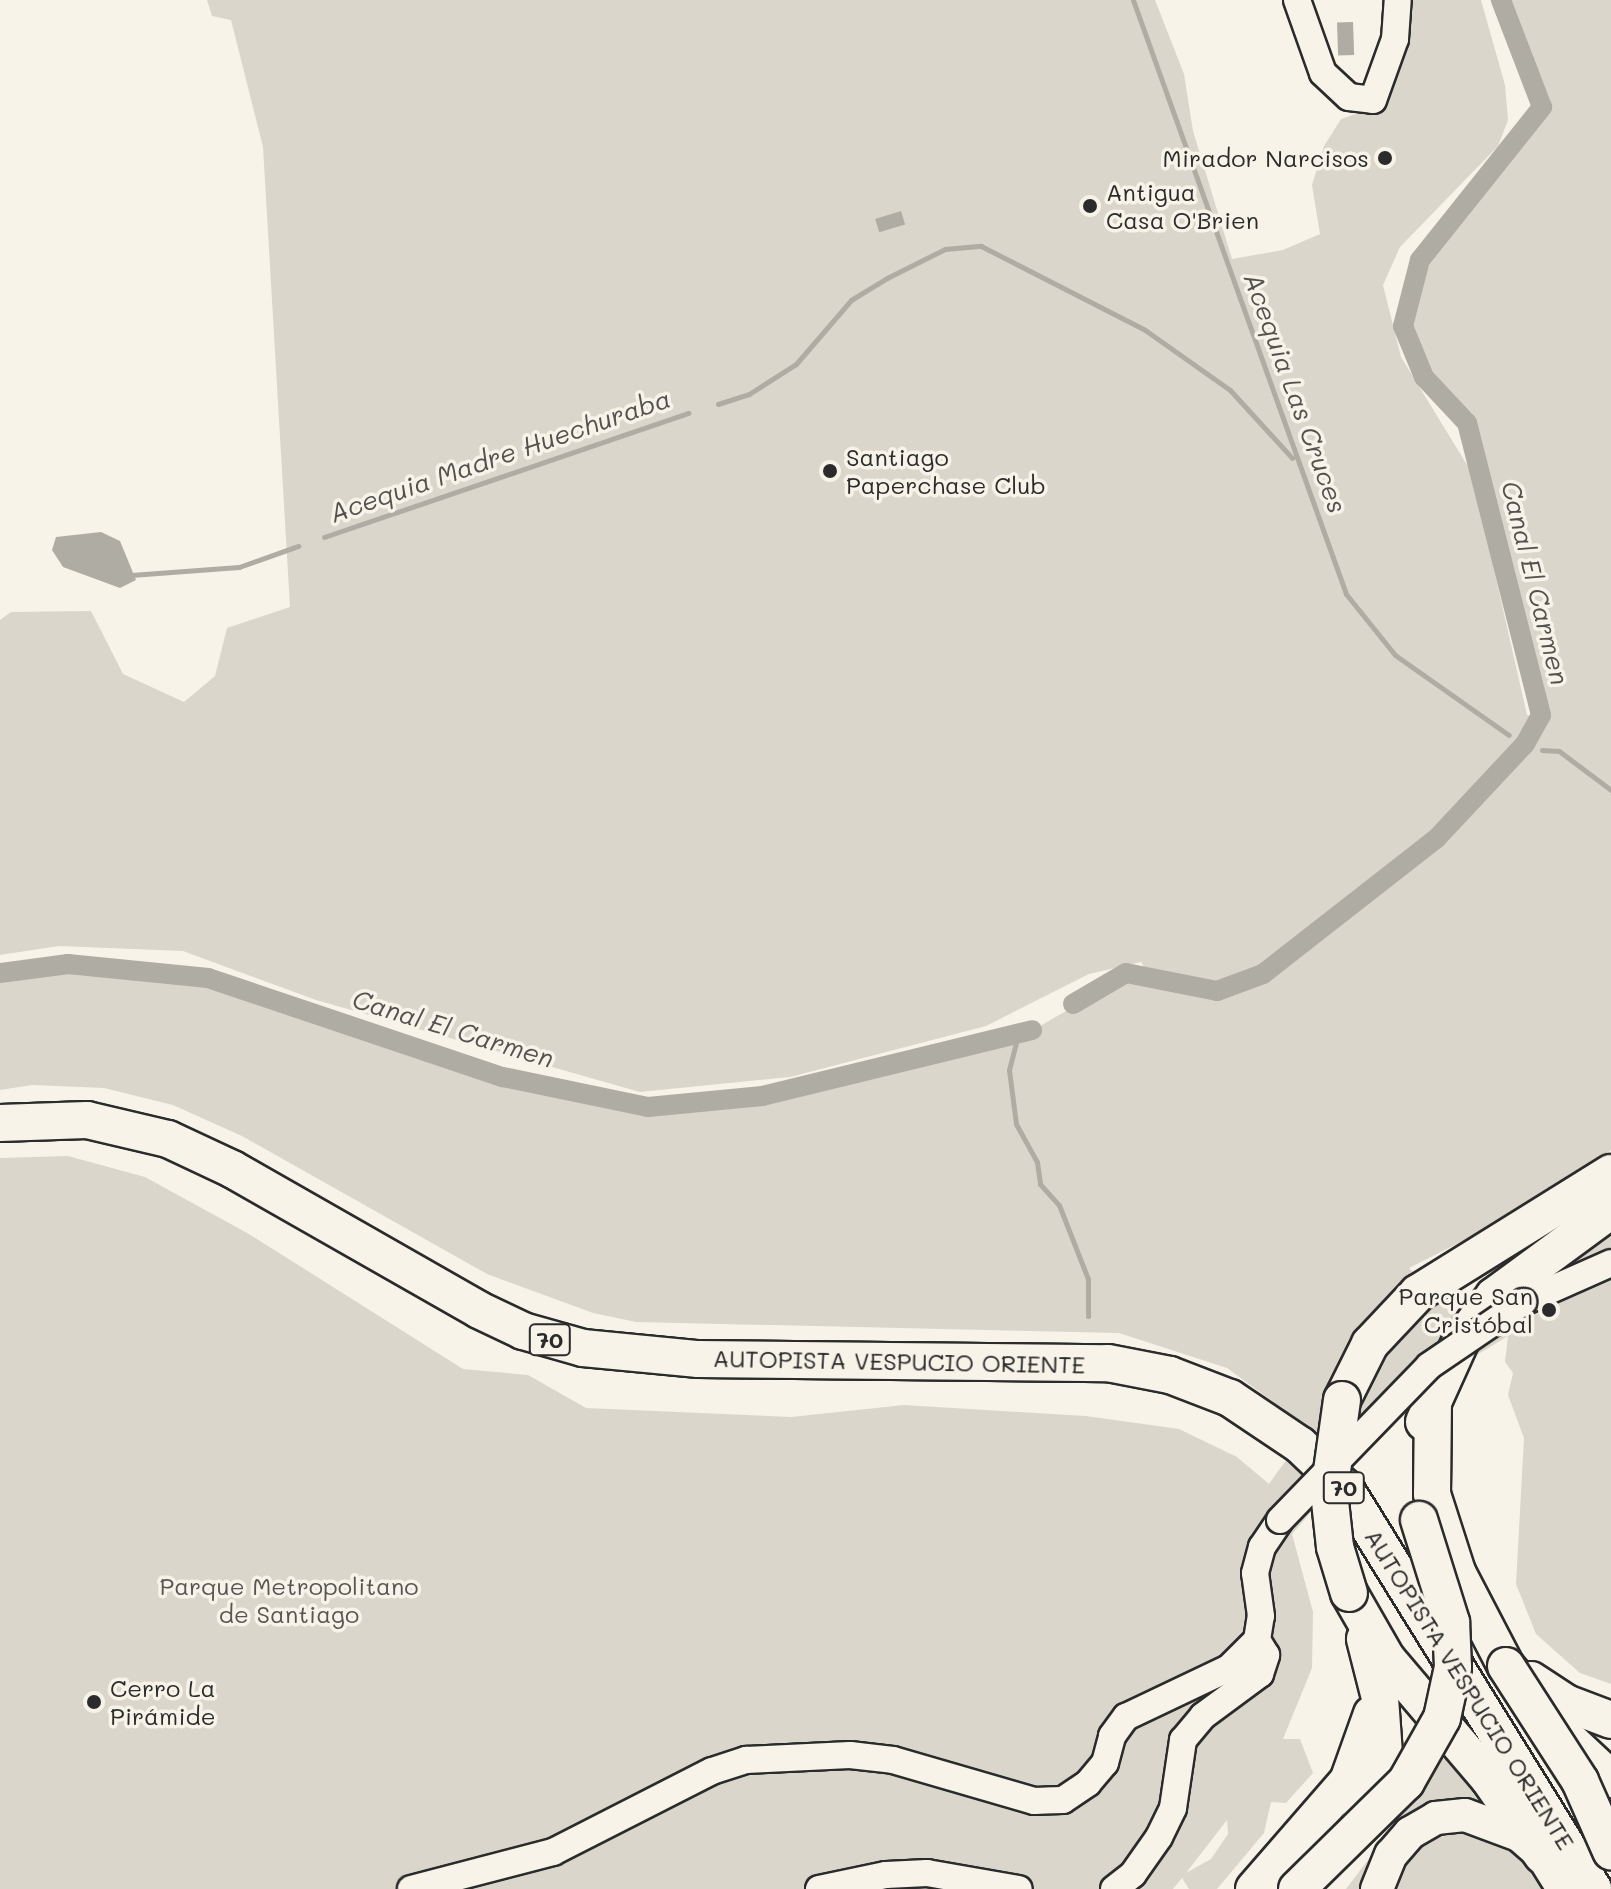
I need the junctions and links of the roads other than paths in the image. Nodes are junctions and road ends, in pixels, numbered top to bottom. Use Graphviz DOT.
graph roads {
  1 [pos="1297,0"];
  2 [pos="1398,0"];
  3 [pos="0,1123"];
  4 [pos="1611,1173"];
  5 [pos="1611,1210"];
  6 [pos="1611,1263"];
  7 [pos="1433,1400"];
  8 [pos="1349,1593"];
  9 [pos="1257,1640"];
  10 [pos="1497,1651"];
  11 [pos="1375,1676"];
  12 [pos="1466,1683"];
  13 [pos="1611,1720"];
  14 [pos="1611,1782"];
  15 [pos="1549,1818"];
  16 [pos="1611,1851"];
  17 [pos="1542,1855"];
  18 [pos="411,1889"];
  19 [pos="819,1889"];
  20 [pos="1019,1889"];
  21 [pos="1114,1889"];
  22 [pos="1254,1889"];
  23 [pos="1297,1889"];
  24 [pos="1317,1889"];
  25 [pos="1377,1889"];
  26 [pos="1563,1889"];
  27 [pos="1593,1889"];
  28 [pos="1603,1889"];
  1 -- 2 [label="street"];
  3 -- 12 [label="highway, AUTOPISTA VESPUCIO ORIENTE / 70"];
  4 -- 8 [label="highway, bridge"];
  5 -- 7 [label="highway"];
  6 -- 9 [label="street, bridge"];
  7 -- 10 [label="highway"];
  7 -- 23 [label="highway, bridge"];
  8 -- 11 [label="highway"];
  8 -- 17 [label="highway"];
  9 -- 18 [label="street"];
  9 -- 21 [label="street"];
  10 -- 13 [label="highway"];
  10 -- 14 [label="highway, bridge"];
  10 -- 16 [label="highway, bridge"];
  11 -- 22 [label="highway"];
  11 -- 24 [label="highway"];
  12 -- 14 [label="highway"];
  12 -- 15 [label="highway, AUTOPISTA VESPUCIO ORIENTE / 70"];
  15 -- 27 [label="highway, AUTOPISTA VESPUCIO ORIENTE / 70"];
  15 -- 28 [label="highway"];
  17 -- 25 [label="main road"];
  17 -- 26 [label="main road"];
  19 -- 20 [label="street"];
}
